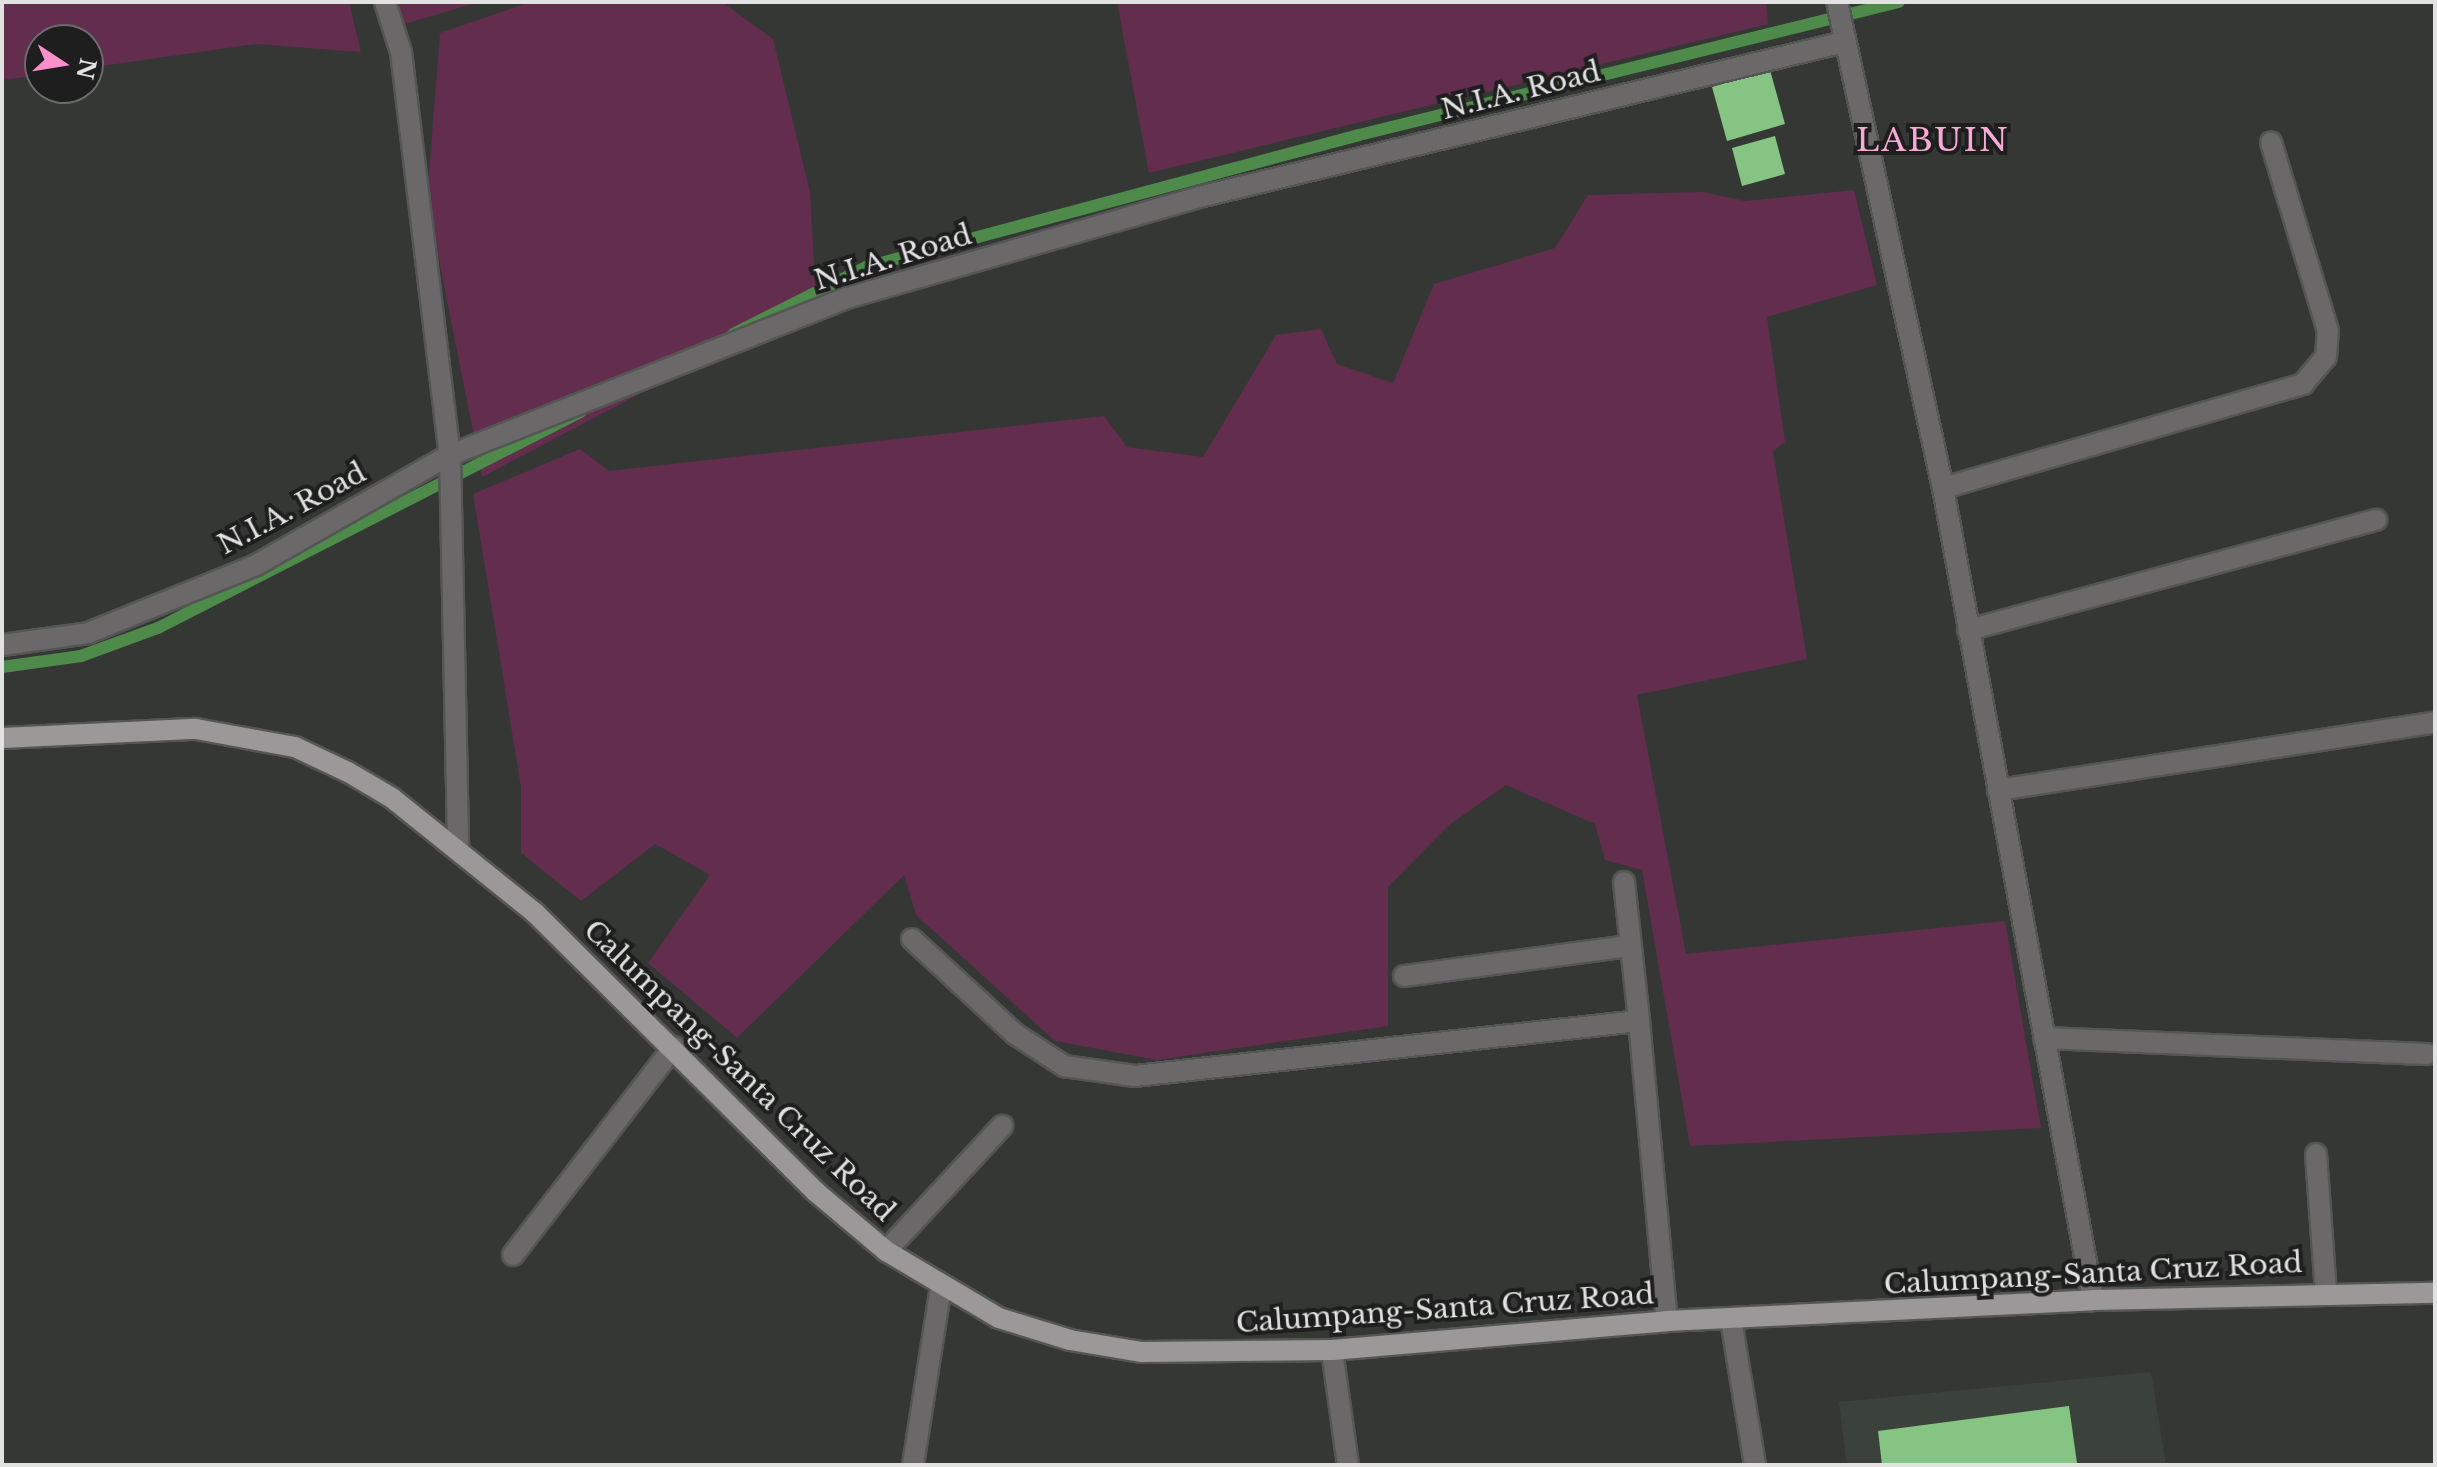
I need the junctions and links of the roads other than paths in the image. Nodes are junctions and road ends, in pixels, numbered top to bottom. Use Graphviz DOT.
graph roads {
  1 [pos="385,2"];
  2 [pos="1837,2"];
  3 [pos="1844,42"];
  4 [pos="2271,142"];
  5 [pos="450,455"];
  6 [pos="1943,488"];
  7 [pos="2376,520"];
  8 [pos="1968,630"];
  9 [pos="2,645"];
  10 [pos="2435,722"];
  11 [pos="2,738"];
  12 [pos="1998,790"];
  13 [pos="458,850"];
  14 [pos="1624,882"];
  15 [pos="912,939"];
  16 [pos="1630,946"];
  17 [pos="1404,976"];
  18 [pos="1639,1021"];
  19 [pos="2044,1038"];
  20 [pos="674,1047"];
  21 [pos="2427,1054"];
  22 [pos="1002,1126"];
  23 [pos="2316,1154"];
  24 [pos="886,1251"];
  25 [pos="513,1255"];
  26 [pos="941,1287"];
  27 [pos="2326,1292"];
  28 [pos="2435,1293"];
  29 [pos="2093,1300"];
  30 [pos="1731,1320"];
  31 [pos="1667,1321"];
  32 [pos="1332,1350"];
  33 [pos="913,1465"];
  34 [pos="1348,1465"];
  35 [pos="1755,1465"];
  1 -- 5 [label="street"];
  2 -- 3 [label="street"];
  3 -- 5 [label="street, N.I.A. Road"];
  3 -- 6 [label="street"];
  4 -- 6 [label="street"];
  5 -- 9 [label="street, N.I.A. Road"];
  5 -- 13 [label="street"];
  6 -- 8 [label="street"];
  7 -- 8 [label="street"];
  8 -- 12 [label="street"];
  10 -- 12 [label="street"];
  11 -- 13 [label="main road, Calumpang-Santa Cruz Road"];
  12 -- 19 [label="street"];
  13 -- 20 [label="main road, Calumpang-Santa Cruz Road"];
  14 -- 16 [label="street"];
  15 -- 18 [label="street"];
  16 -- 17 [label="street"];
  16 -- 18 [label="street"];
  18 -- 31 [label="street"];
  19 -- 21 [label="street"];
  19 -- 29 [label="street"];
  20 -- 24 [label="main road, Calumpang-Santa Cruz Road"];
  20 -- 25 [label="street"];
  22 -- 24 [label="street"];
  23 -- 27 [label="street"];
  24 -- 26 [label="main road, Calumpang-Santa Cruz Road"];
  26 -- 32 [label="main road, Calumpang-Santa Cruz Road"];
  26 -- 33 [label="street"];
  27 -- 28 [label="main road, Calumpang-Santa Cruz Road"];
  27 -- 29 [label="main road, Calumpang-Santa Cruz Road"];
  29 -- 30 [label="main road, Calumpang-Santa Cruz Road"];
  30 -- 31 [label="main road, Calumpang-Santa Cruz Road"];
  30 -- 35 [label="street"];
  31 -- 32 [label="main road, Calumpang-Santa Cruz Road"];
  32 -- 34 [label="street"];
}
